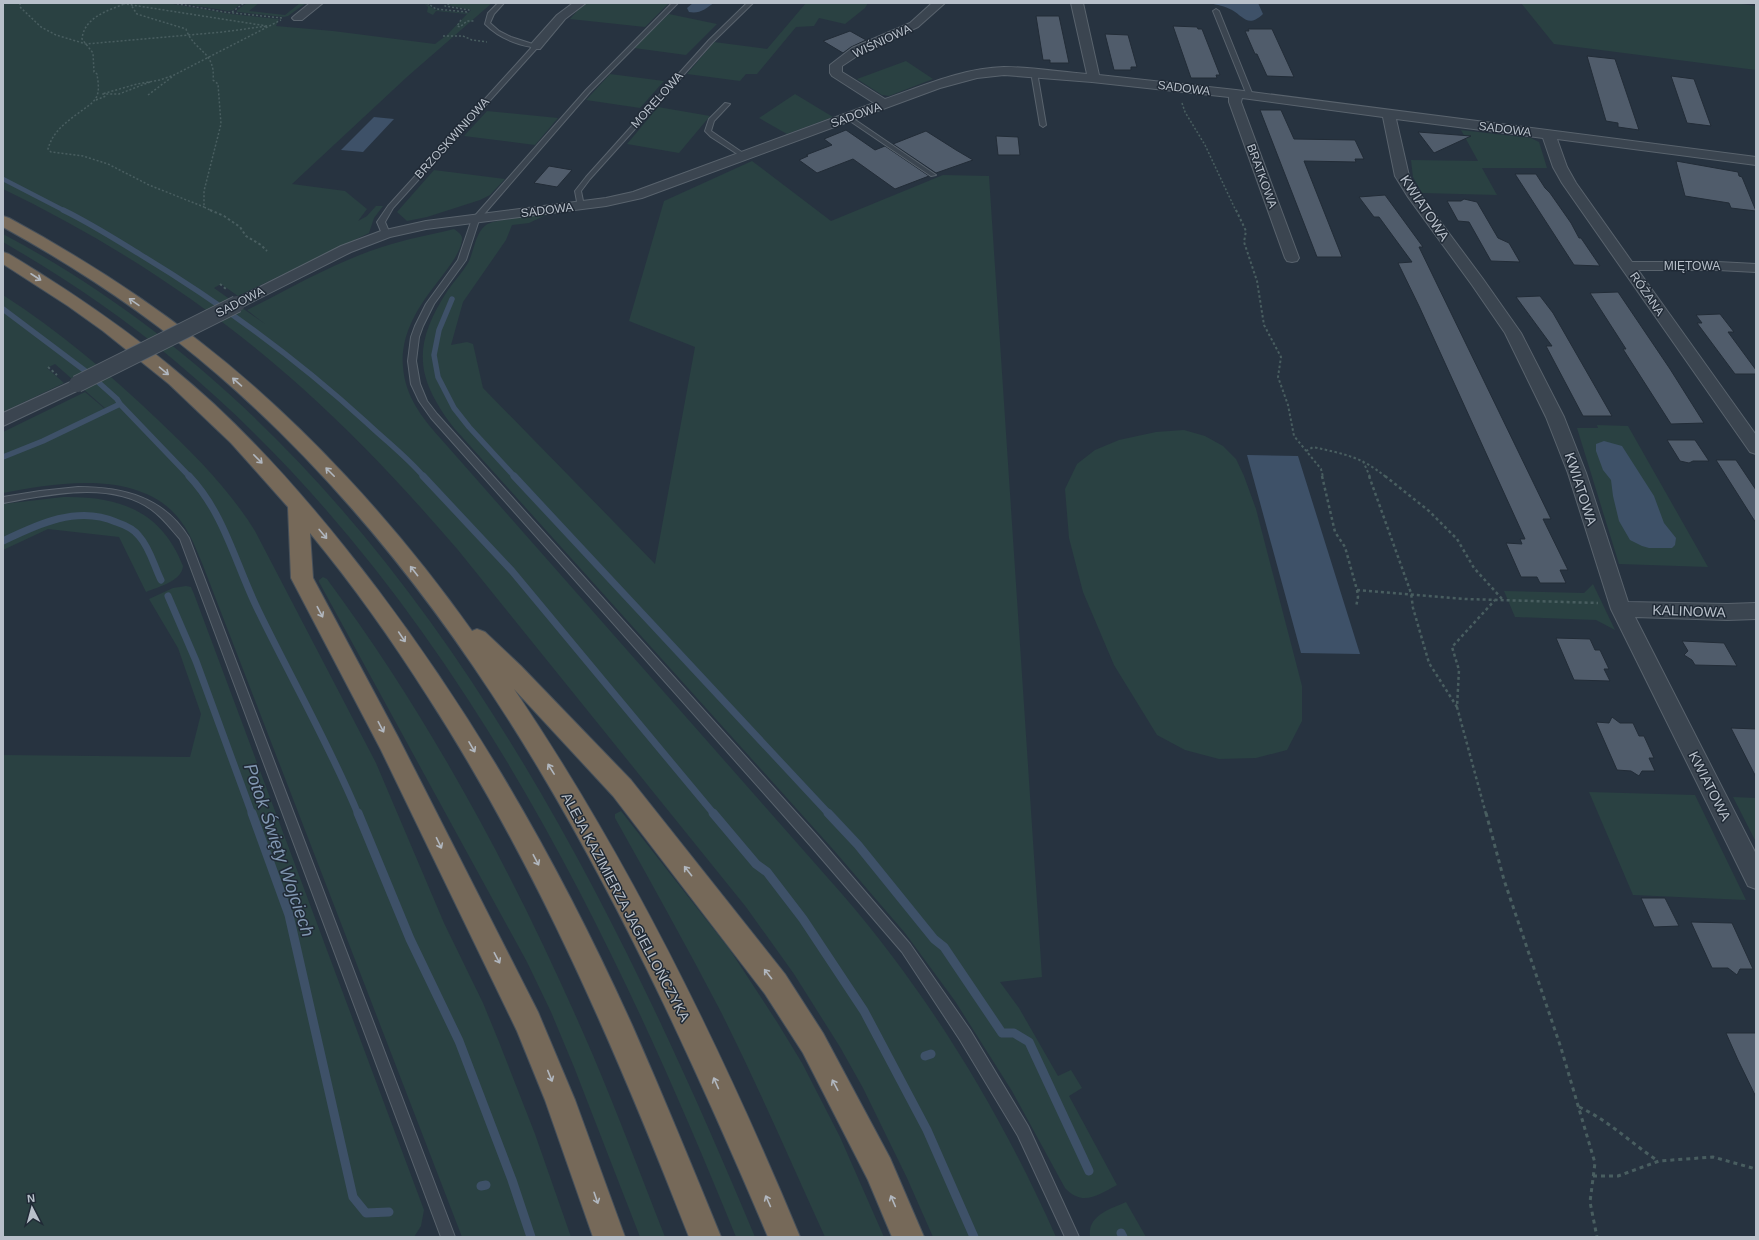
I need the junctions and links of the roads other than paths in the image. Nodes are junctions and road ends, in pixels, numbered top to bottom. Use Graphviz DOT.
graph roads {
  1 [pos="317,3"];
  2 [pos="501,3"];
  3 [pos="580,3"];
  4 [pos="675,3"];
  5 [pos="750,3"];
  6 [pos="939,3"];
  7 [pos="1078,3"];
  8 [pos="1216,11"];
  9 [pos="298,18"];
  10 [pos="536,46"];
  11 [pos="1037,72"];
  12 [pos="1092,78"];
  13 [pos="1242,95"];
  14 [pos="727,104"];
  15 [pos="884,104"];
  16 [pos="1389,114"];
  17 [pos="849,118"];
  18 [pos="1043,125"];
  19 [pos="1549,135"];
  20 [pos="744,156"];
  21 [pos="1756,161"];
  22 [pos="933,175"];
  23 [pos="580,206"];
  24 [pos="476,219"];
  25 [pos="3,221"];
  26 [pos="386,234"];
  27 [pos="3,257"];
  28 [pos="1292,258"];
  29 [pos="1628,266"];
  30 [pos="1756,268"];
  31 [pos="3,420"];
  32 [pos="1756,448"];
  33 [pos="3,500"];
  34 [pos="298,504"];
  35 [pos="438,602"];
  36 [pos="1621,609"];
  37 [pos="1756,611"];
  38 [pos="1756,878"];
  39 [pos="448,1237"];
  40 [pos="610,1237"];
  41 [pos="705,1237"];
  42 [pos="784,1237"];
  43 [pos="908,1237"];
  44 [pos="1072,1237"];
  1 -- 9 [label="street"];
  2 -- 10 [label="lane"];
  3 -- 10 [label="street, BRZOSKWINIOWA"];
  4 -- 24 [label="lane"];
  5 -- 23 [label="lane, MORELOWA"];
  6 -- 15 [label="street, WIŚNIOWA"];
  7 -- 12 [label="street"];
  8 -- 13 [label="lane"];
  10 -- 26 [label="lane, BRZOSKWINIOWA"];
  11 -- 12 [label="street, SADOWA"];
  11 -- 15 [label="street, SADOWA"];
  11 -- 18 [label="lane"];
  12 -- 13 [label="street, SADOWA"];
  13 -- 16 [label="street, SADOWA"];
  13 -- 28 [label="street, BRATKOWA"];
  14 -- 20 [label="lane"];
  15 -- 17 [label="street, SADOWA"];
  16 -- 19 [label="street, SADOWA"];
  16 -- 36 [label="street, KWIATOWA"];
  17 -- 20 [label="street, SADOWA"];
  17 -- 22 [label="lane"];
  19 -- 21 [label="street, SADOWA"];
  19 -- 29 [label="street, RÓŻANA"];
  20 -- 23 [label="street, SADOWA"];
  23 -- 24 [label="street, SADOWA"];
  24 -- 26 [label="street, SADOWA"];
  24 -- 44 [label="lane"];
  35 -- 25 [label="highway, ALEJA KAZIMIERZA JAGIELLOŃCZYKA, one-way"];
  26 -- 31 [label="street, SADOWA, bridge"];
  27 -- 34 [label="highway, one-way"];
  29 -- 30 [label="street, MIĘTOWA"];
  29 -- 32 [label="street, RÓŻANA"];
  33 -- 39 [label="lane"];
  34 -- 40 [label="highway, one-way"];
  34 -- 41 [label="highway, one-way"];
  42 -- 35 [label="highway, ALEJA KAZIMIERZA JAGIELLOŃCZYKA, one-way"];
  43 -- 35 [label="highway, one-way"];
  36 -- 37 [label="street, KALINOWA"];
  36 -- 38 [label="street, KWIATOWA"];
}
